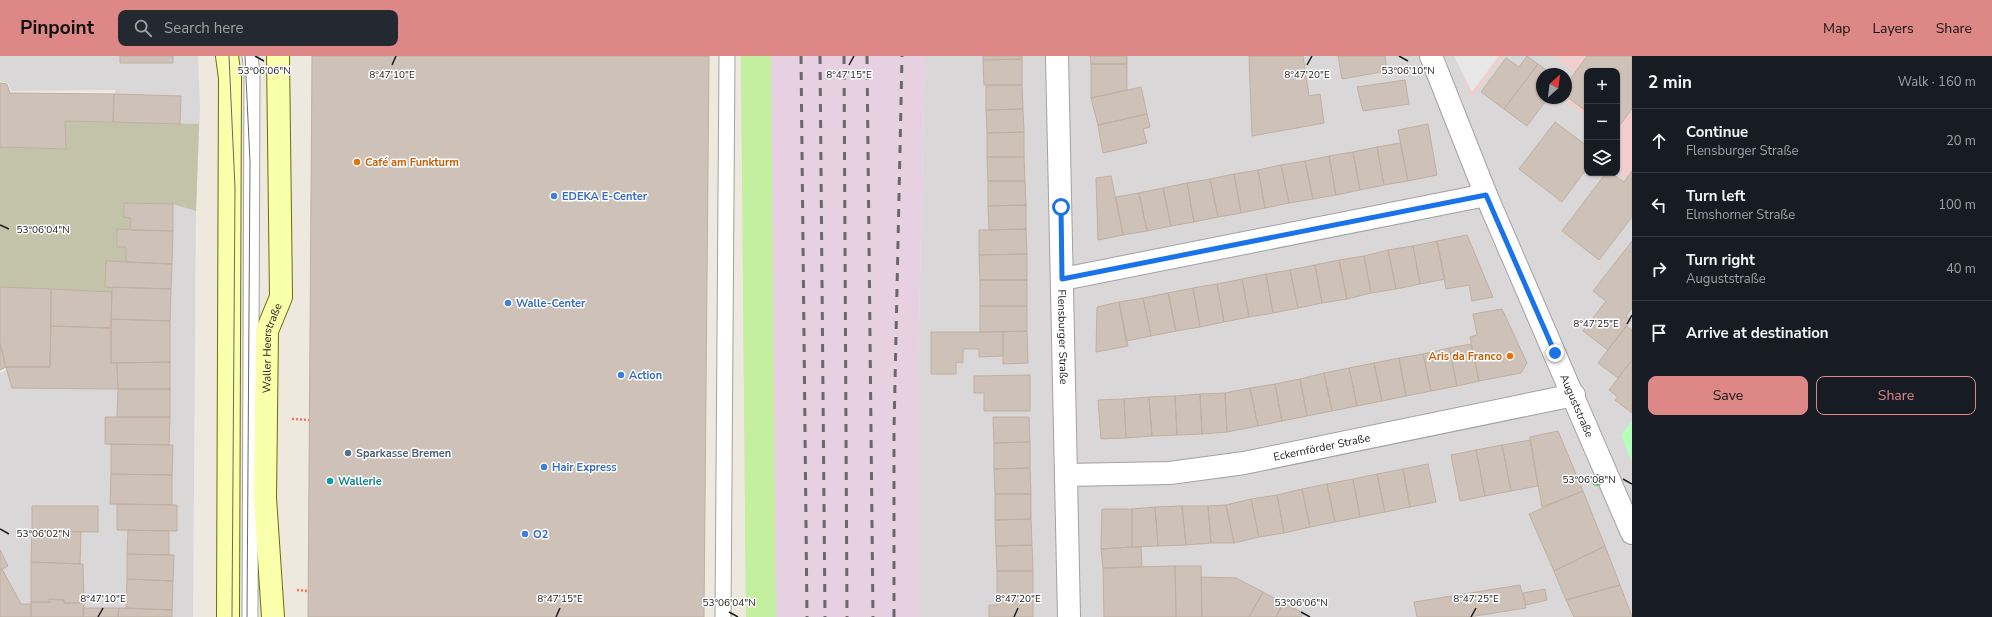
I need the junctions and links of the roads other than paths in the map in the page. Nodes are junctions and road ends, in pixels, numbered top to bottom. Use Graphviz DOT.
graph roads {
  1 [pos="228,56"];
  2 [pos="250,56"];
  3 [pos="278,56"];
  4 [pos="727,56"];
  5 [pos="1057,56"];
  6 [pos="1431,56"];
  7 [pos="1486,195"];
  8 [pos="1062,279"];
  9 [pos="1574,395"];
  10 [pos="1066,475"];
  11 [pos="1632,533"];
  12 [pos="228,617"];
  13 [pos="250,617"];
  14 [pos="274,617"];
  15 [pos="723,617"];
  16 [pos="1069,617"];
  1 -- 12 [label="main road"];
  2 -- 13 [label="lane"];
  3 -- 14 [label="main road, Waller Heerstraße"];
  4 -- 15 [label="lane"];
  5 -- 8 [label="street, Flensburger Straße"];
  6 -- 7 [label="street, Auguststraße"];
  7 -- 8 [label="street"];
  7 -- 9 [label="street, Auguststraße"];
  8 -- 10 [label="street, Flensburger Straße"];
  9 -- 10 [label="street, Eckernförder Straße"];
  9 -- 11 [label="street, Auguststraße"];
  10 -- 16 [label="street, Flensburger Straße"];
}
